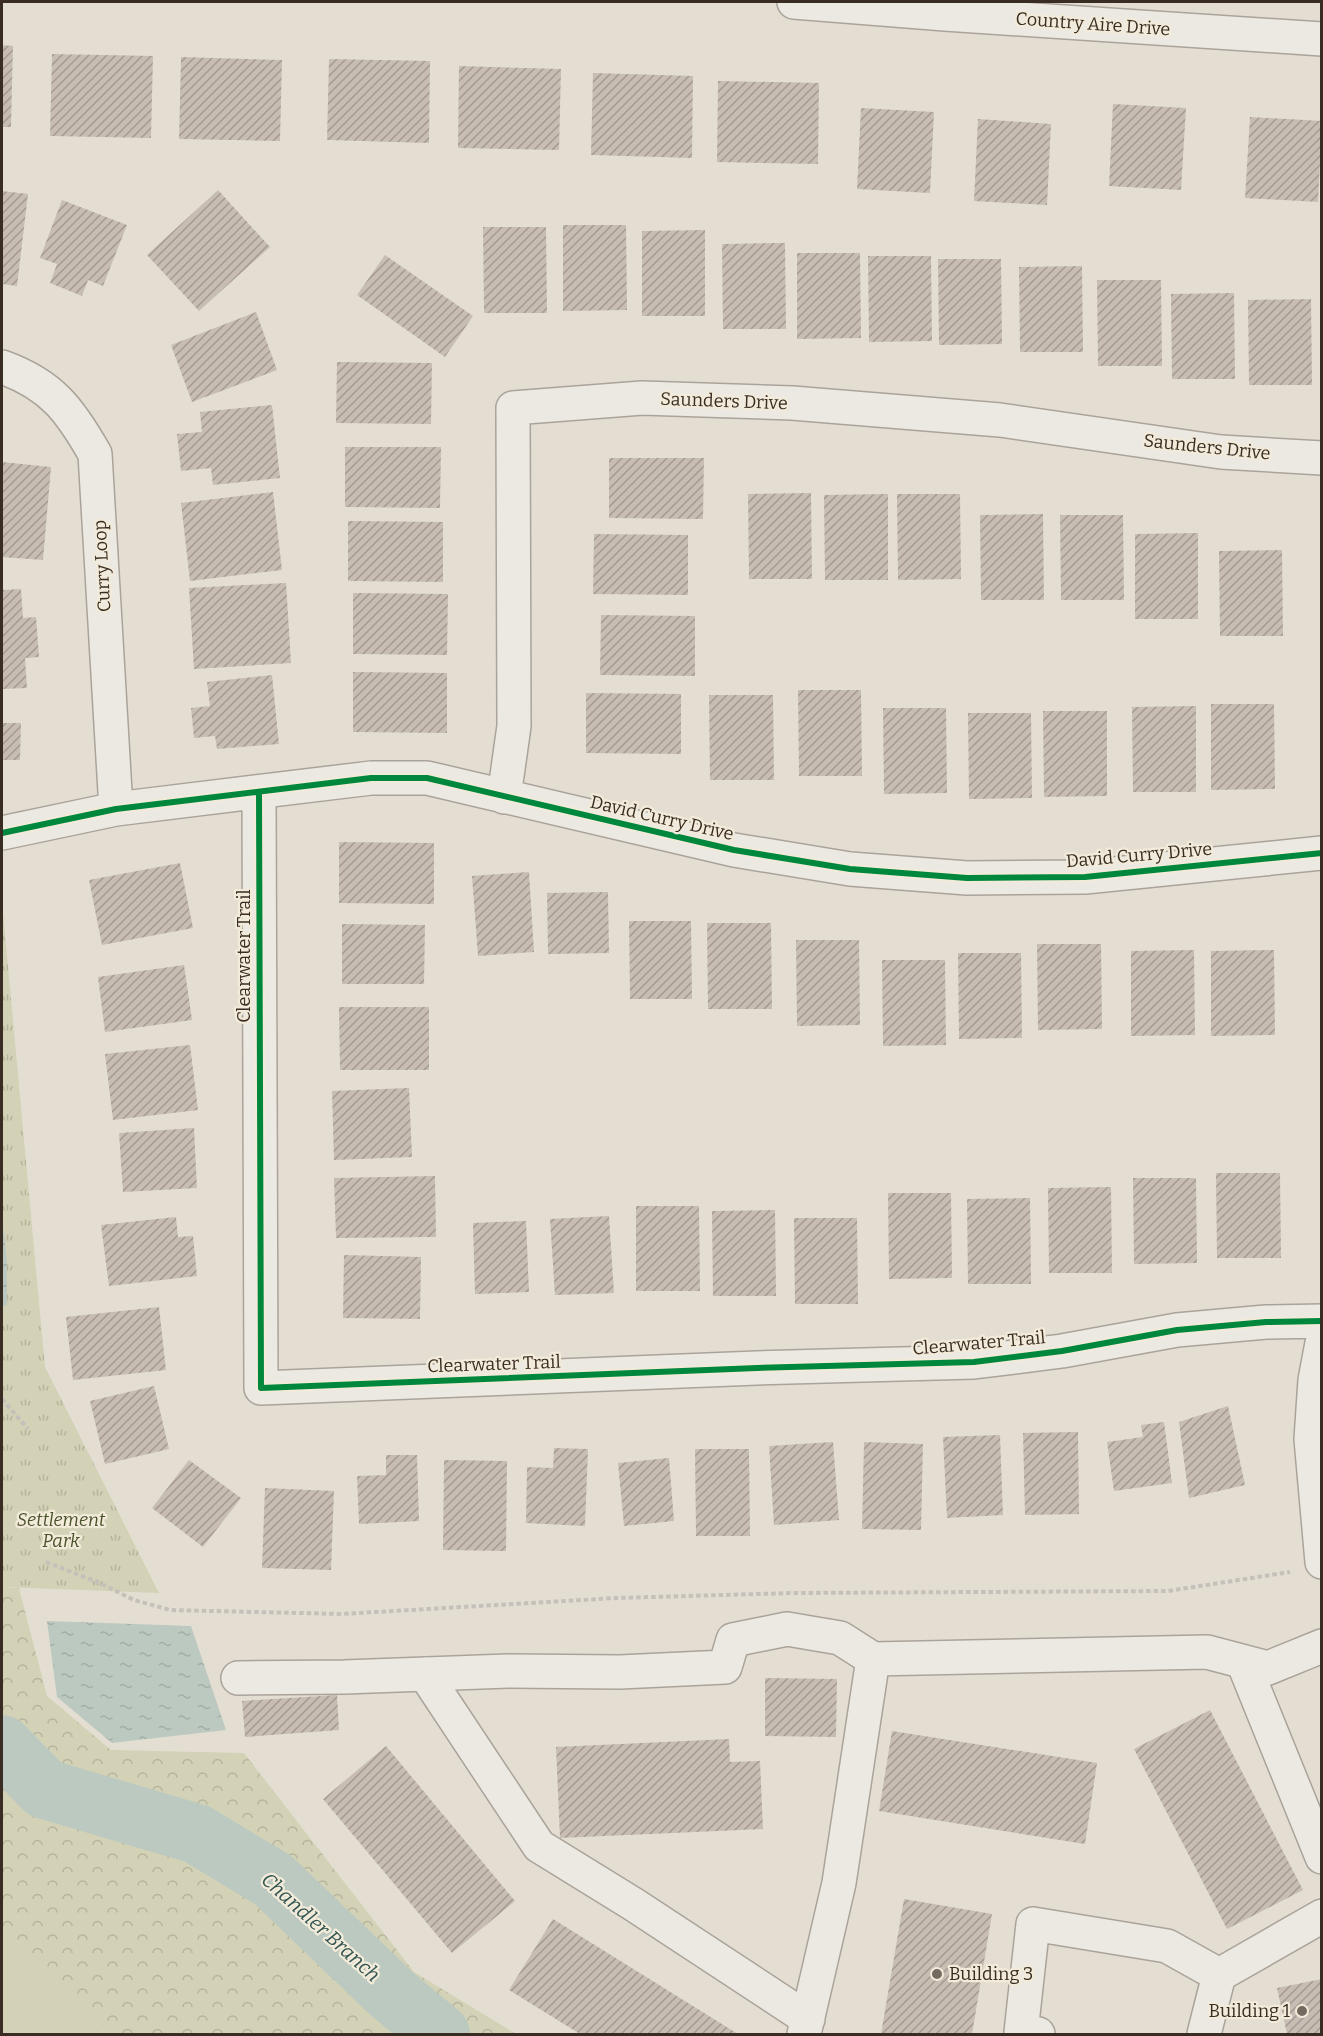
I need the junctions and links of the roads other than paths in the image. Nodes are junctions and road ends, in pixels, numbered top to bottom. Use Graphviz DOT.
graph roads {
  1 [pos="794,2"];
  2 [pos="946,8"];
  3 [pos="1322,39"];
  4 [pos="2,367"];
  5 [pos="1322,458"];
  6 [pos="259,792"];
  7 [pos="504,797"];
  8 [pos="116,809"];
  9 [pos="2,833"];
  10 [pos="1322,853"];
  11 [pos="1322,1321"];
  12 [pos="1322,1343"];
  13 [pos="1308,1567"];
  14 [pos="1322,1646"];
  15 [pos="873,1659"];
  16 [pos="1243,1662"];
  17 [pos="424,1674"];
  18 [pos="238,1678"];
  19 [pos="1322,1857"];
  20 [pos="1322,1916"];
  21 [pos="1219,1975"];
  22 [pos="806,2027"];
  23 [pos="1038,2034"];
  24 [pos="1204,2034"];
  1 -- 2 [label="street, Country Aire Drive"];
  2 -- 3 [label="street, Country Aire Drive"];
  4 -- 8 [label="street, Curry Loop"];
  5 -- 7 [label="street, Saunders Drive"];
  6 -- 7 [label="street, David Curry Drive"];
  6 -- 8 [label="street, David Curry Drive"];
  6 -- 11 [label="street, Clearwater Trail"];
  7 -- 10 [label="street, David Curry Drive"];
  8 -- 9 [label="street, David Curry Drive"];
  12 -- 13 [label="street"];
  14 -- 16 [label="street"];
  15 -- 16 [label="street"];
  15 -- 17 [label="street"];
  15 -- 22 [label="street"];
  16 -- 19 [label="street"];
  17 -- 18 [label="street"];
  17 -- 22 [label="street"];
  20 -- 21 [label="street"];
  21 -- 23 [label="street"];
  21 -- 24 [label="street"];
}
